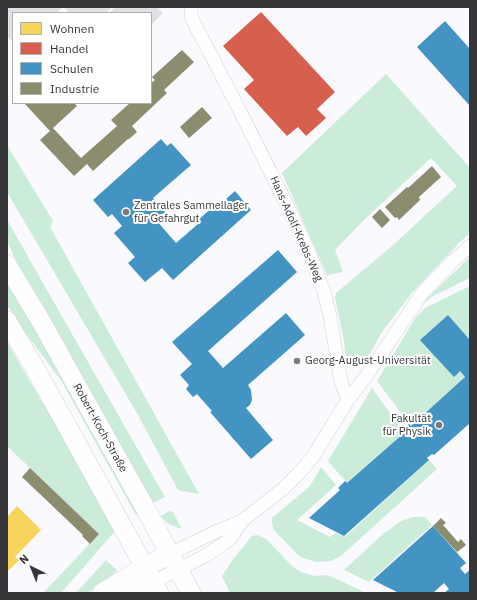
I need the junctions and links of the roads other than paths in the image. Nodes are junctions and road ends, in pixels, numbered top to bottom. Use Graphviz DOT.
graph roads {
  1 [pos="191,7"];
  2 [pos="470,246"];
  3 [pos="7,265"];
  4 [pos="7,321"];
  5 [pos="348,400"];
  6 [pos="174,562"];
  7 [pos="152,581"];
  8 [pos="102,593"];
  9 [pos="132,593"];
  10 [pos="190,593"];
  1 -- 5 [label="street, Hans-Adolf-Krebs-Weg"];
  2 -- 5 [label="street"];
  3 -- 6 [label="street, Robert-Koch-Straße"];
  4 -- 7 [label="street"];
  5 -- 6 [label="street"];
  6 -- 7 [label="street"];
  6 -- 10 [label="street, Robert-Koch-Straße"];
  7 -- 8 [label="street"];
  7 -- 9 [label="street"];
}
